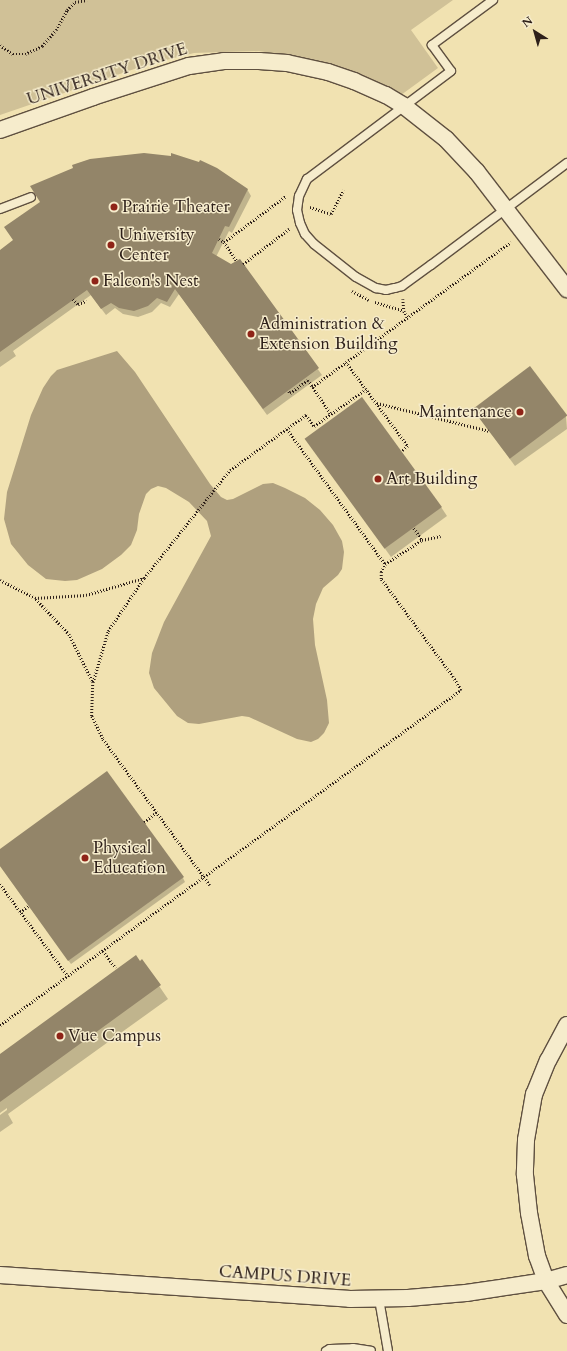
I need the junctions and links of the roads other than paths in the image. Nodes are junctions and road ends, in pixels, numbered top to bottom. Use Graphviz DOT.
graph roads {
  1 [pos="494,0"];
  2 [pos="404,106"];
  3 [pos="0,130"];
  4 [pos="567,163"];
  5 [pos="31,197"];
  6 [pos="506,207"];
  7 [pos="0,209"];
  8 [pos="567,290"];
  9 [pos="567,1025"];
  10 [pos="0,1275"];
  11 [pos="567,1275"];
  12 [pos="546,1281"];
  13 [pos="379,1299"];
  14 [pos="567,1315"];
  15 [pos="326,1351"];
  16 [pos="371,1351"];
  17 [pos="388,1351"];
  1 -- 2 [label="lane"];
  2 -- 3 [label="street, UNIVERSITY DRIVE"];
  2 -- 6 [label="street, UNIVERSITY DRIVE"];
  2 -- 6 [label="lane"];
  4 -- 6 [label="lane"];
  5 -- 7 [label="lane"];
  6 -- 8 [label="street, UNIVERSITY DRIVE"];
  9 -- 12 [label="street"];
  10 -- 13 [label="street, CAMPUS DRIVE"];
  11 -- 12 [label="street, CAMPUS DRIVE"];
  12 -- 13 [label="street, CAMPUS DRIVE"];
  12 -- 14 [label="street"];
  13 -- 17 [label="lane"];
  15 -- 16 [label="lane"];
}
